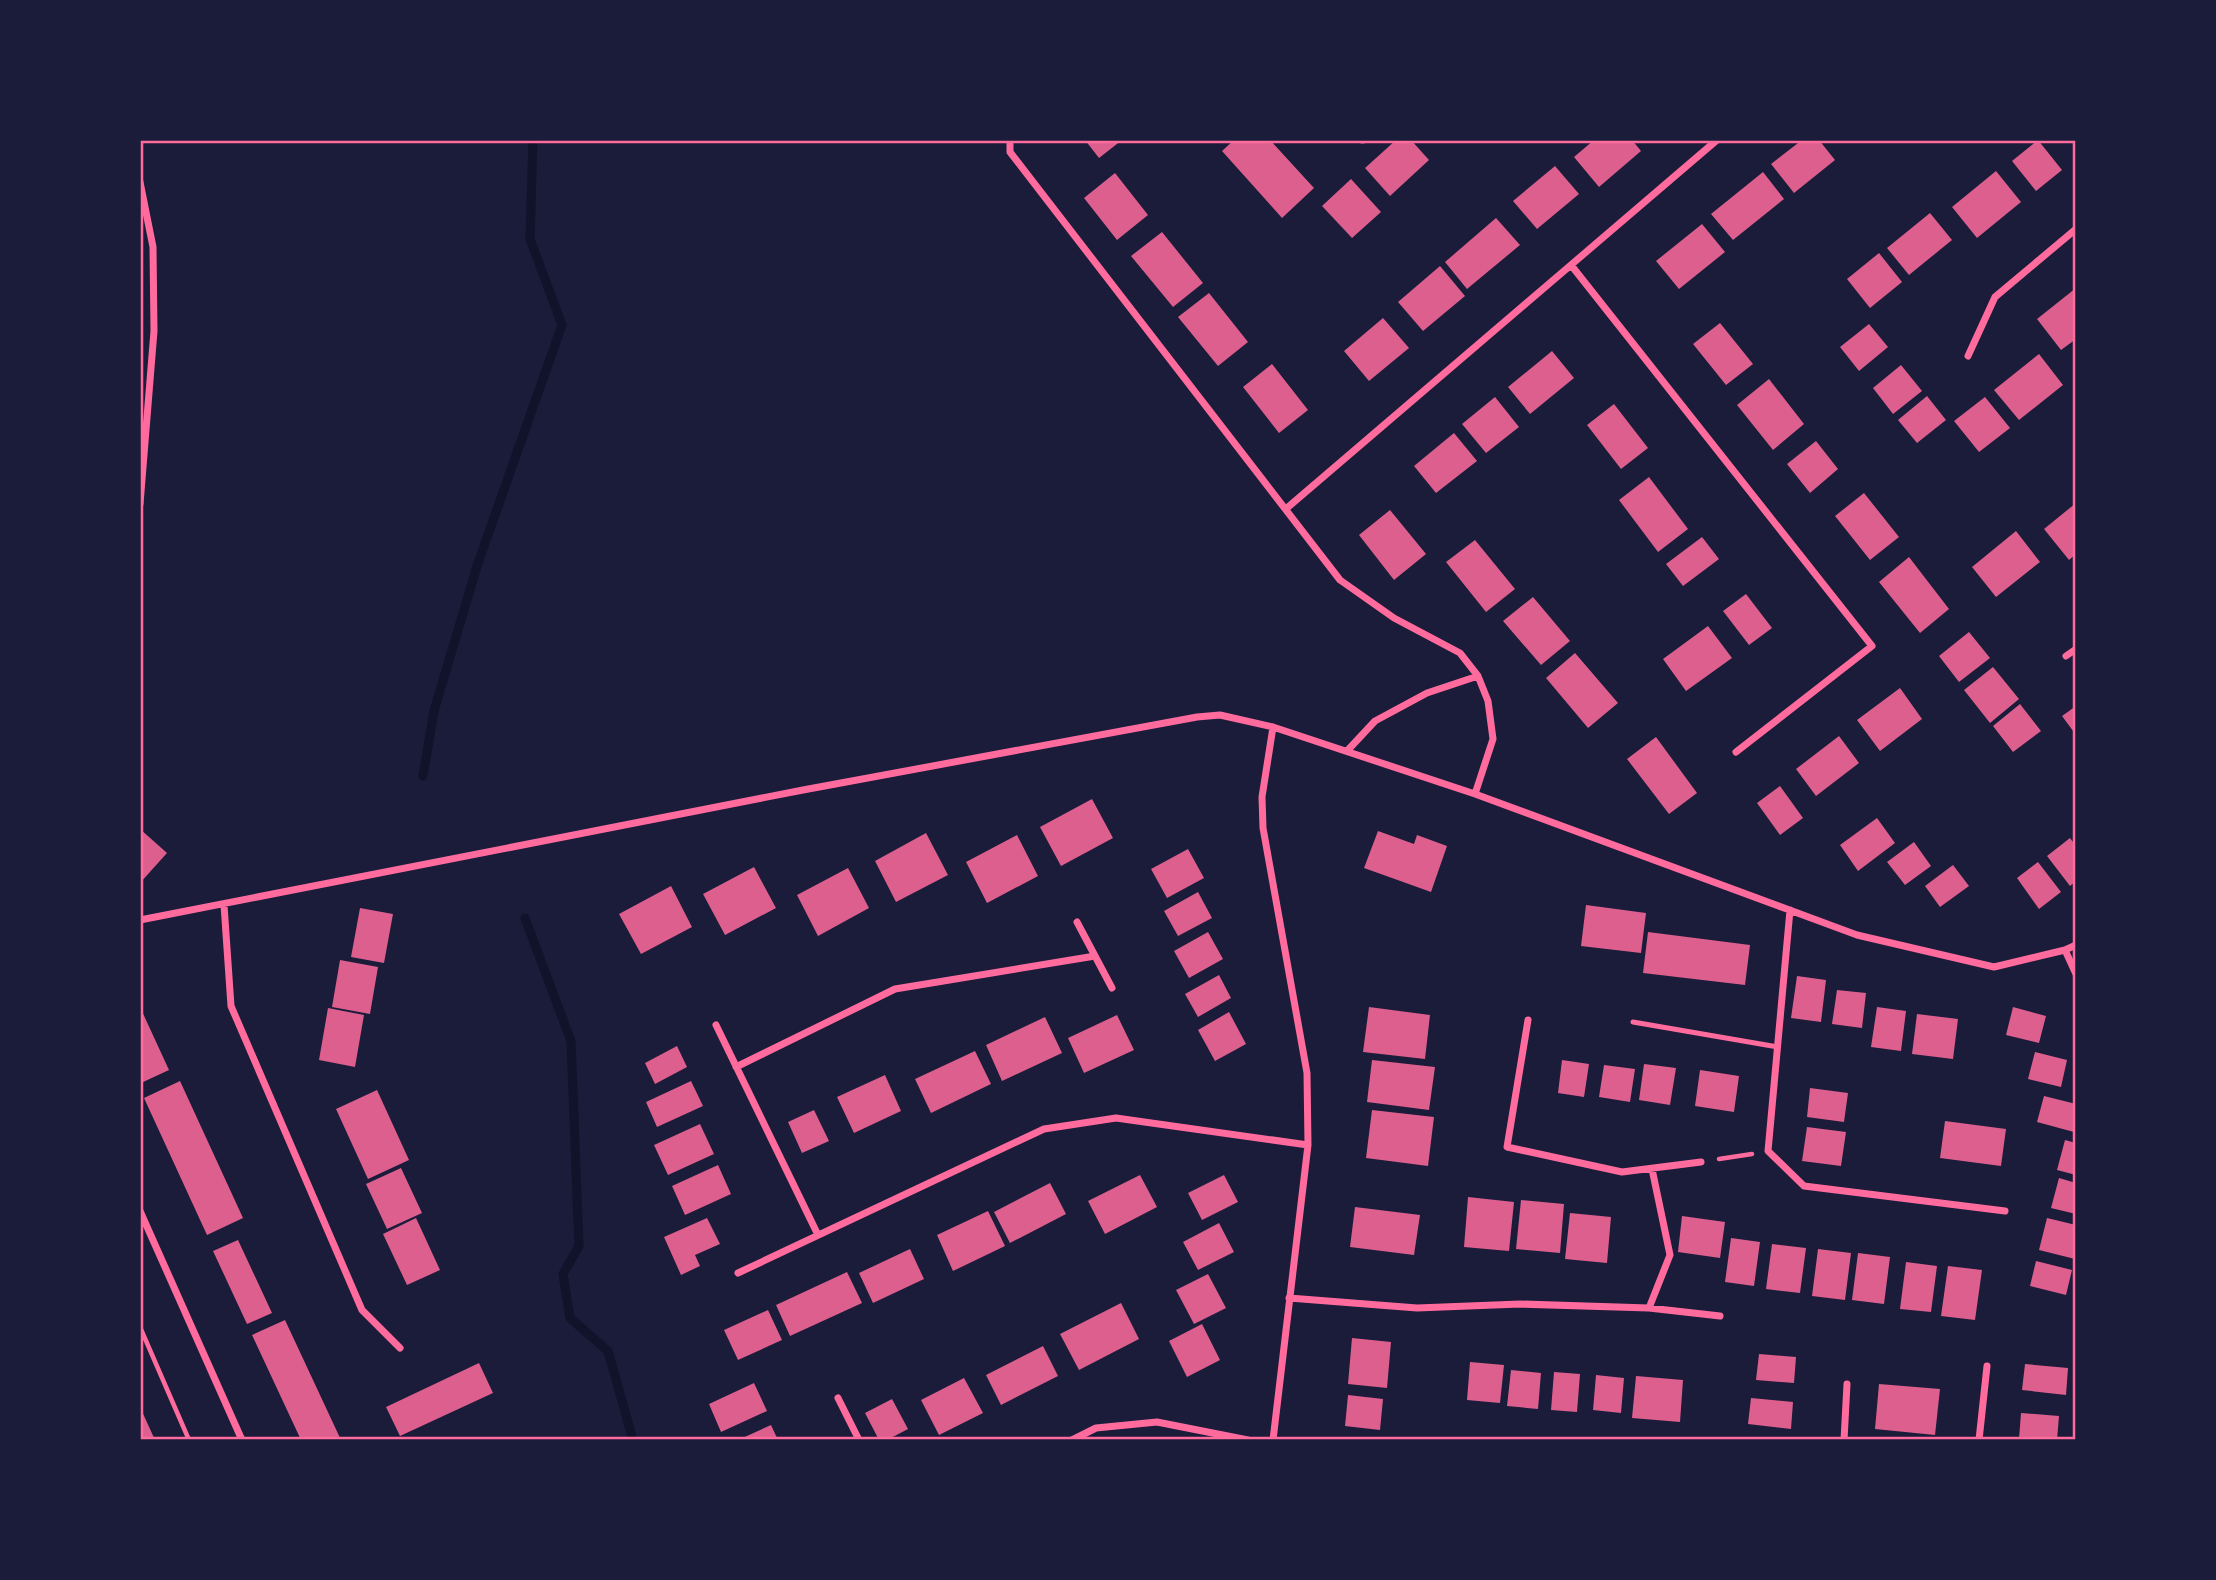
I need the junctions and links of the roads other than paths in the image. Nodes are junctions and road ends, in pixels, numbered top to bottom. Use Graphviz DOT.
graph roads {
  1 [pos="1010,140"];
  2 [pos="1717,140"];
  3 [pos="140,182"];
  4 [pos="2076,229"];
  5 [pos="1571,265"];
  6 [pos="1968,356"];
  7 [pos="140,504"];
  8 [pos="1287,509"];
  9 [pos="2076,649"];
  10 [pos="2066,656"];
  11 [pos="1478,676"];
  12 [pos="1273,727"];
  13 [pos="1347,751"];
  14 [pos="1736,752"];
  15 [pos="1475,794"];
  16 [pos="224,905"];
  17 [pos="1790,910"];
  18 [pos="140,920"];
  19 [pos="1077,922"];
  20 [pos="2076,946"];
  21 [pos="2065,950"];
  22 [pos="1095,956"];
  23 [pos="2076,974"];
  24 [pos="1112,988"];
  25 [pos="1528,1020"];
  26 [pos="1633,1022"];
  27 [pos="716,1025"];
  28 [pos="1778,1047"];
  29 [pos="736,1067"];
  30 [pos="1308,1145"];
  31 [pos="1701,1162"];
  32 [pos="1653,1168"];
  33 [pos="140,1211"];
  34 [pos="2005,1211"];
  35 [pos="818,1236"];
  36 [pos="738,1273"];
  37 [pos="1289,1298"];
  38 [pos="1649,1308"];
  39 [pos="1720,1316"];
  40 [pos="400,1348"];
  41 [pos="1987,1366"];
  42 [pos="1847,1384"];
  43 [pos="838,1398"];
  44 [pos="242,1440"];
  45 [pos="859,1440"];
  46 [pos="1072,1440"];
  47 [pos="1248,1440"];
  48 [pos="1273,1440"];
  49 [pos="1844,1440"];
  50 [pos="1979,1440"];
  1 -- 8 [label="street"];
  2 -- 5 [label="street"];
  3 -- 7 [label="street"];
  4 -- 6 [label="street"];
  5 -- 8 [label="street"];
  5 -- 14 [label="street"];
  8 -- 11 [label="street"];
  9 -- 10 [label="street"];
  11 -- 13 [label="street"];
  11 -- 15 [label="street"];
  12 -- 13 [label="street"];
  12 -- 16 [label="street"];
  12 -- 30 [label="street"];
  13 -- 15 [label="street"];
  15 -- 17 [label="street"];
  16 -- 18 [label="street"];
  16 -- 40 [label="street"];
  17 -- 21 [label="street"];
  17 -- 28 [label="street"];
  19 -- 22 [label="street"];
  20 -- 21 [label="street"];
  21 -- 23 [label="street"];
  22 -- 24 [label="street"];
  22 -- 29 [label="street"];
  25 -- 32 [label="street"];
  26 -- 28 [label="lane"];
  27 -- 29 [label="street"];
  28 -- 34 [label="street"];
  29 -- 35 [label="street"];
  30 -- 35 [label="street"];
  30 -- 37 [label="street"];
  31 -- 32 [label="street"];
  32 -- 38 [label="street"];
  33 -- 44 [label="street"];
  35 -- 36 [label="street"];
  37 -- 38 [label="street"];
  37 -- 48 [label="street"];
  38 -- 39 [label="street"];
  41 -- 50 [label="street"];
  42 -- 49 [label="street"];
  43 -- 45 [label="street"];
  46 -- 47 [label="street"];
}
